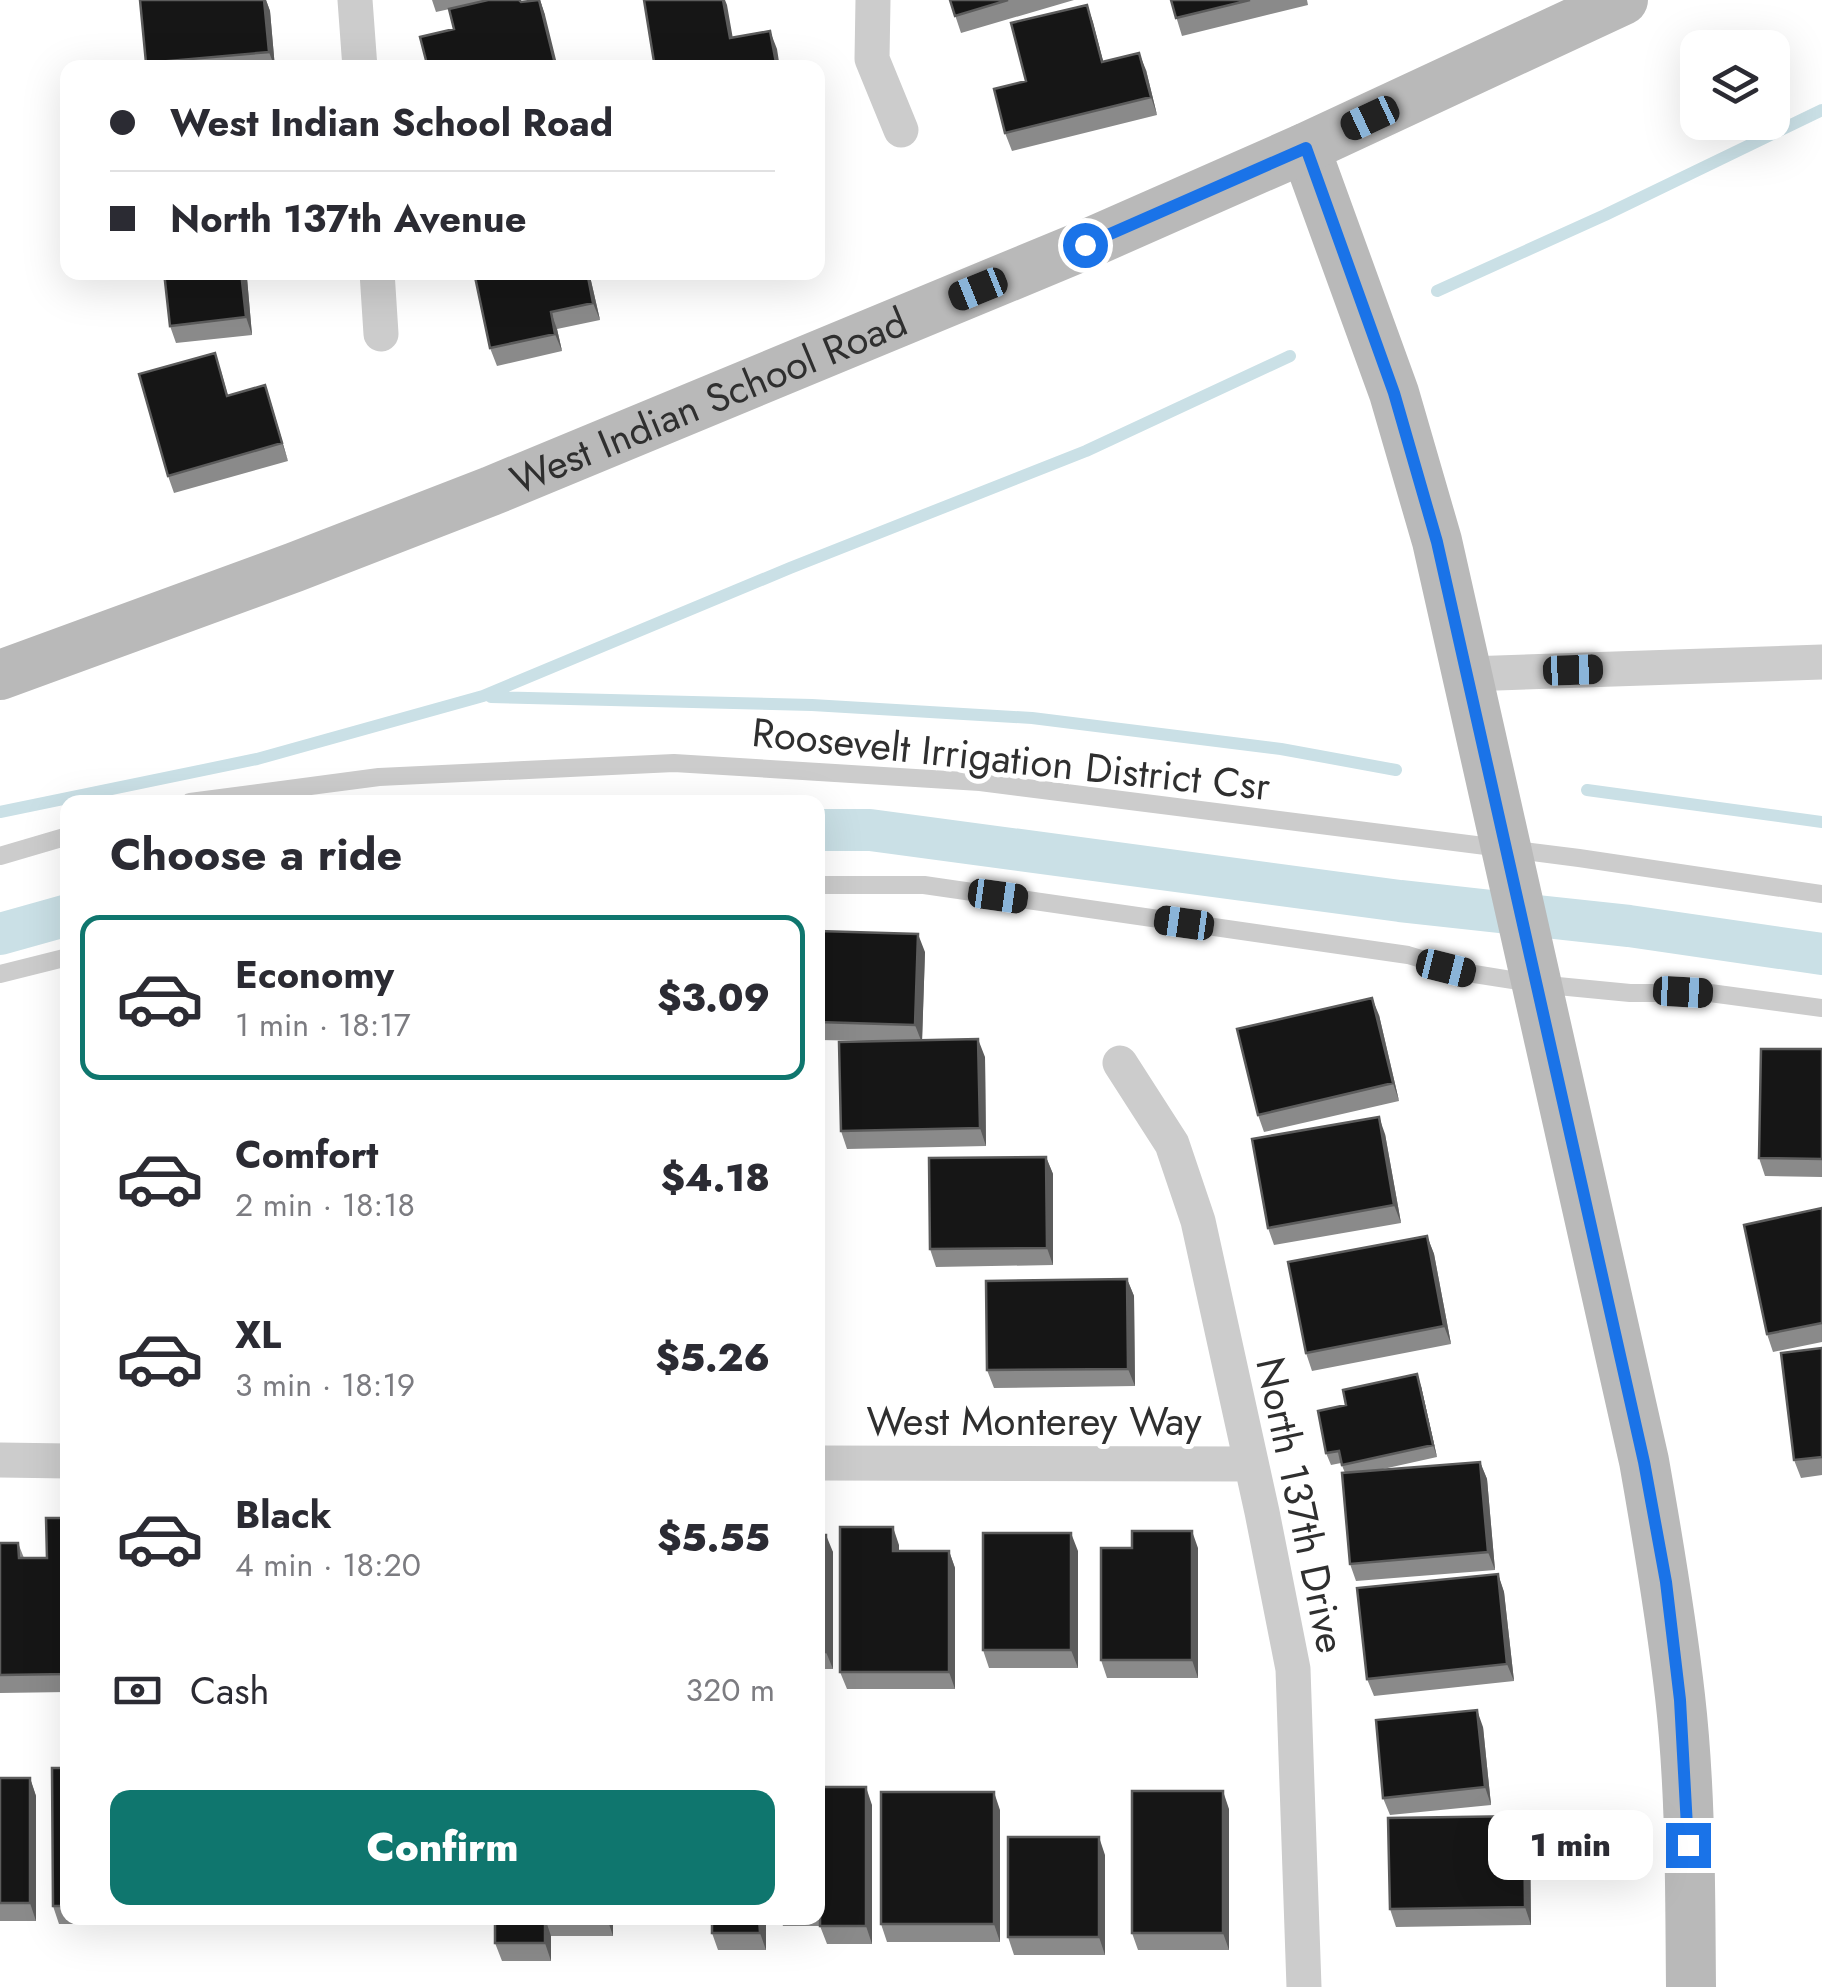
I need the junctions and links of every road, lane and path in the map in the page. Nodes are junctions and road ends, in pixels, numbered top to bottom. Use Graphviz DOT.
graph roads {
  1 [pos="355,0"];
  2 [pos="873,0"];
  3 [pos="1623,0"];
  4 [pos="359,60"];
  5 [pos="901,130"];
  6 [pos="1306,148"];
  7 [pos="377,280"];
  8 [pos="381,334"];
  9 [pos="1822,662"];
  10 [pos="0,674"];
  11 [pos="1468,674"];
  12 [pos="243,795"];
  13 [pos="60,838"];
  14 [pos="0,856"];
  15 [pos="1510,863"];
  16 [pos="825,885"];
  17 [pos="1822,894"];
  18 [pos="60,958"];
  19 [pos="0,974"];
  20 [pos="1535,975"];
  21 [pos="1822,1008"];
  22 [pos="1120,1063"];
  23 [pos="0,1460"];
  24 [pos="60,1460"];
  25 [pos="825,1463"];
  26 [pos="1250,1464"];
  27 [pos="1304,1987"];
  28 [pos="1691,1987"];
  1 -- 4 [label="street"];
  2 -- 5 [label="street"];
  3 -- 6 [label="street, West Indian School Road"];
  6 -- 10 [label="street, West Indian School Road"];
  6 -- 11 [label="street"];
  7 -- 8 [label="street"];
  9 -- 11 [label="street"];
  11 -- 15 [label="street"];
  12 -- 15 [label="lane, Roosevelt Irrigation District Csr"];
  13 -- 14 [label="lane"];
  15 -- 17 [label="lane, Roosevelt Irrigation District Csr"];
  15 -- 20 [label="street"];
  16 -- 20 [label="lane"];
  18 -- 19 [label="lane"];
  20 -- 21 [label="lane"];
  20 -- 28 [label="street"];
  22 -- 26 [label="street, North 137th Drive"];
  23 -- 24 [label="street"];
  25 -- 26 [label="street, West Monterey Way"];
  26 -- 27 [label="street, North 137th Drive"];
}
